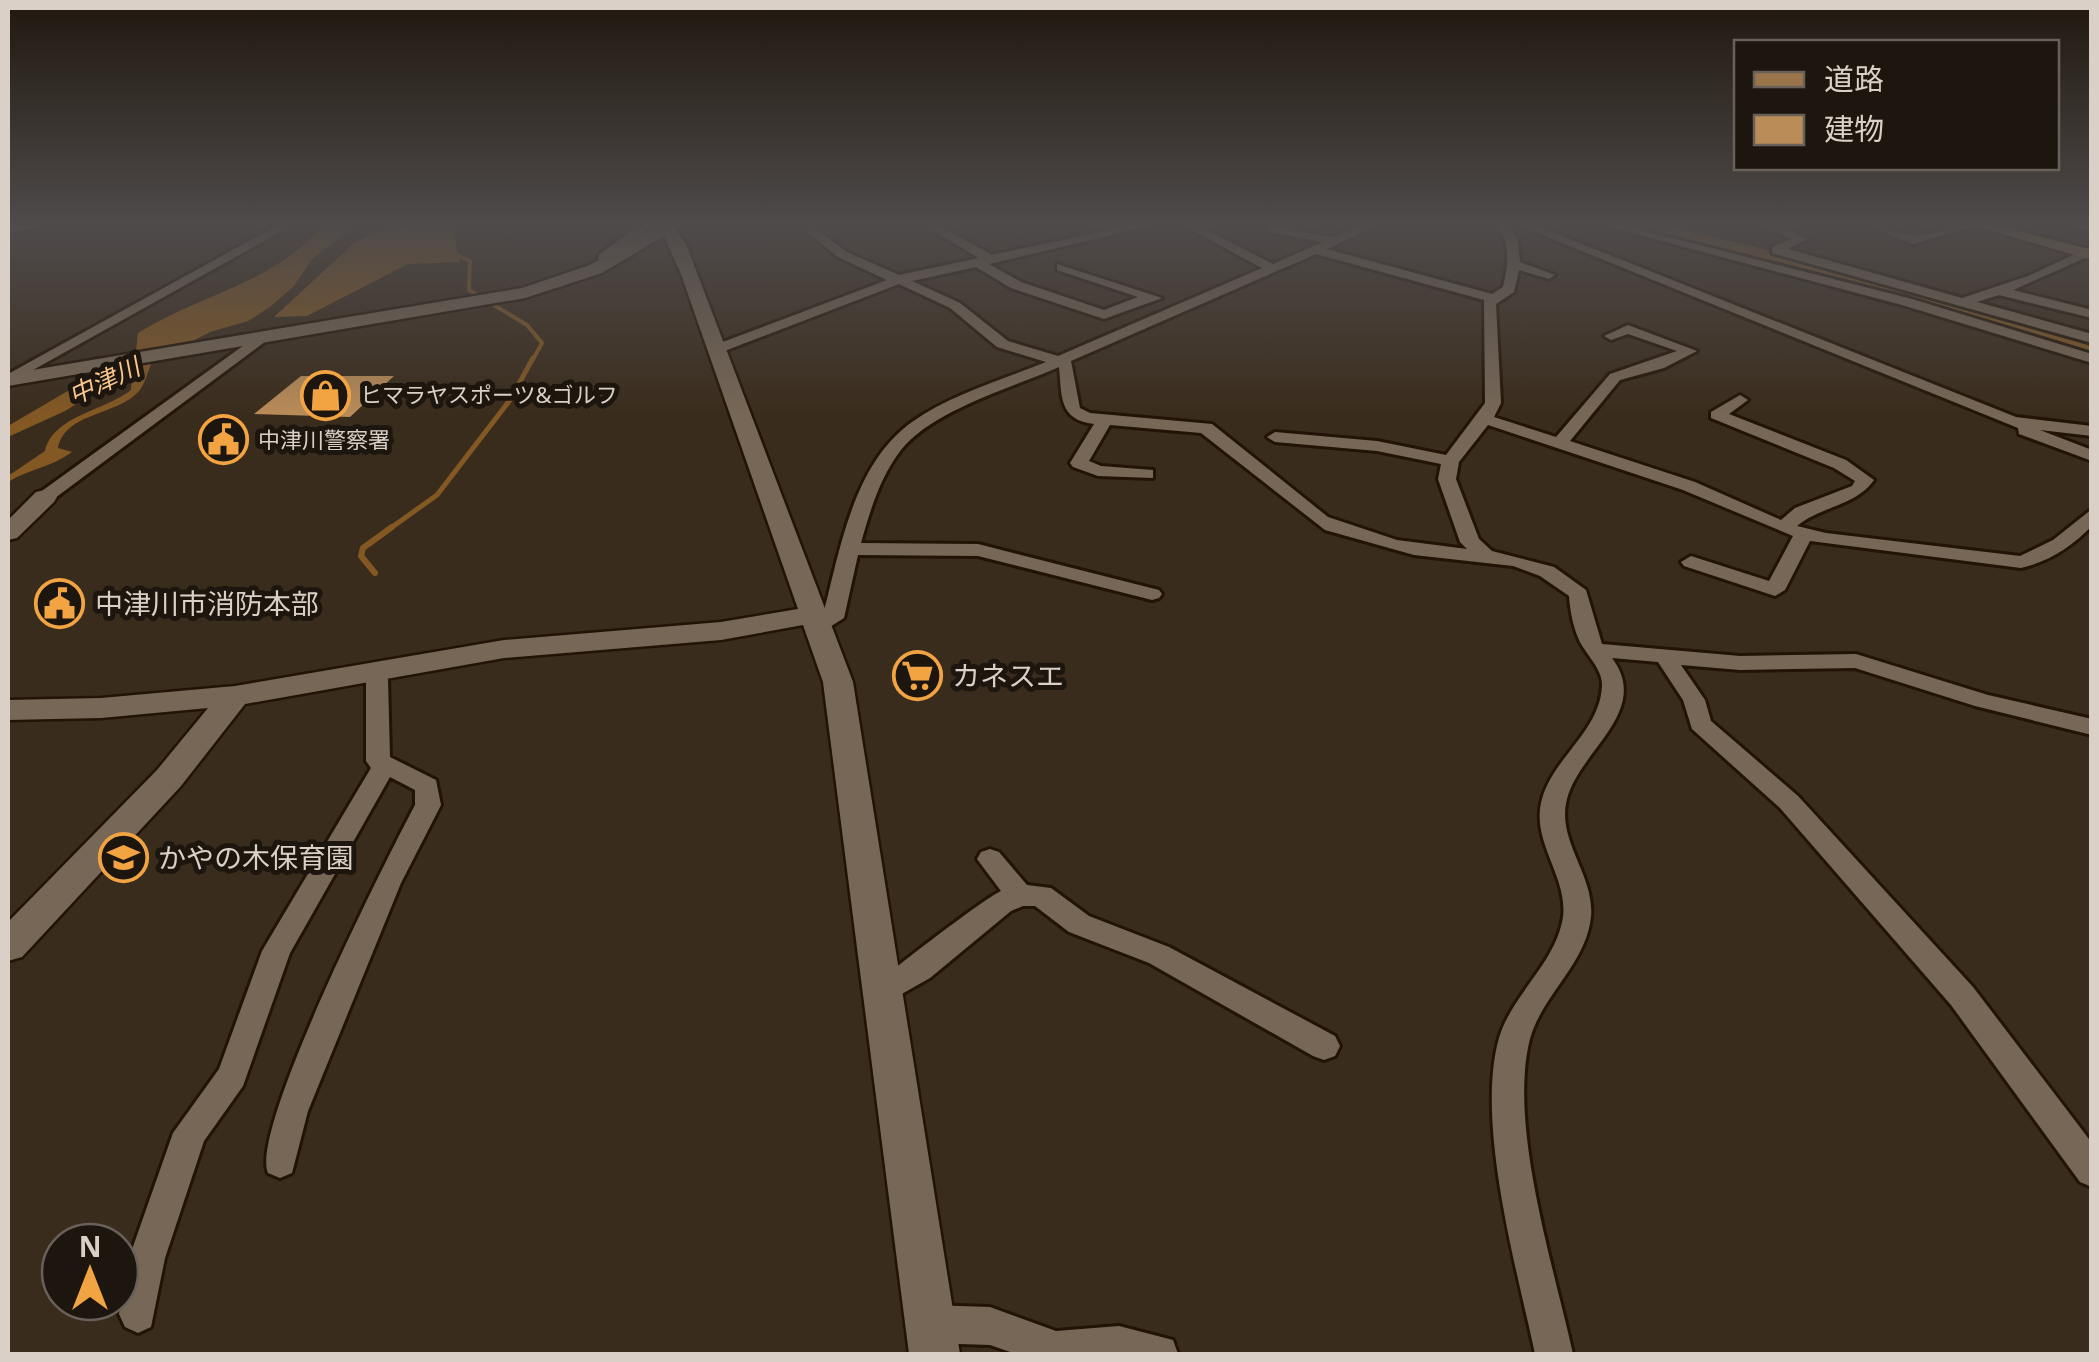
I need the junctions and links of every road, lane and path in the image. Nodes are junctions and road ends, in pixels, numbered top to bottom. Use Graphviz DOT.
graph roads {
  1 [pos="171,290"];
  2 [pos="535,290"];
  3 [pos="692,290"];
  4 [pos="873,290"];
  5 [pos="921,290"];
  6 [pos="1029,290"];
  7 [pos="1130,290"];
  8 [pos="1222,290"];
  9 [pos="1461,290"];
  10 [pos="1508,290"];
  11 [pos="1681,290"];
  12 [pos="1860,290"];
  13 [pos="1920,290"];
  14 [pos="2004,290"];
  15 [pos="2000,291"];
  16 [pos="1151,296"];
  17 [pos="1496,299"];
  18 [pos="1965,302"];
  19 [pos="1182,306"];
  20 [pos="1941,312"];
  21 [pos="2092,314"];
  22 [pos="1611,336"];
  23 [pos="2092,339"];
  24 [pos="253,340"];
  25 [pos="2044,345"];
  26 [pos="718,348"];
  27 [pos="2025,358"];
  28 [pos="2092,359"];
  29 [pos="1059,360"];
  30 [pos="8,380"];
  31 [pos="1740,400"];
  32 [pos="1485,419"];
  33 [pos="1104,421"];
  34 [pos="2013,422"];
  35 [pos="2092,431"];
  36 [pos="1274,437"];
  37 [pos="1560,442"];
  38 [pos="2092,456"];
  39 [pos="1450,461"];
  40 [pos="1147,474"];
  41 [pos="46,497"];
  42 [pos="2092,514"];
  43 [pos="1794,531"];
  44 [pos="8,533"];
  45 [pos="851,549"];
  46 [pos="1484,553"];
  47 [pos="1690,562"];
  48 [pos="1152,594"];
  49 [pos="816,620"];
  50 [pos="1594,650"];
  51 [pos="1666,658"];
  52 [pos="377,679"];
  53 [pos="235,696"];
  54 [pos="8,710"];
  55 [pos="2092,727"];
  56 [pos="384,766"];
  57 [pos="990,859"];
  58 [pos="1020,895"];
  59 [pos="8,946"];
  60 [pos="884,992"];
  61 [pos="1324,1046"];
  62 [pos="280,1162"];
  63 [pos="2092,1171"];
  64 [pos="140,1302"];
  65 [pos="932,1339"];
  66 [pos="1159,1354"];
  67 [pos="1554,1354"];
  1 -- 30 [label="street"];
  2 -- 24 [label="street"];
  3 -- 26 [label="street"];
  4 -- 26 [label="street"];
  5 -- 29 [label="street"];
  6 -- 16 [label="street"];
  7 -- 16 [label="street"];
  8 -- 19 [label="street"];
  9 -- 17 [label="street"];
  10 -- 17 [label="street"];
  11 -- 34 [label="street"];
  12 -- 20 [label="street"];
  13 -- 18 [label="street"];
  14 -- 15 [label="street"];
  15 -- 18 [label="street"];
  15 -- 21 [label="street"];
  16 -- 19 [label="street"];
  17 -- 32 [label="street"];
  18 -- 20 [label="street"];
  18 -- 23 [label="street"];
  19 -- 29 [label="street"];
  20 -- 25 [label="street"];
  22 -- 37 [label="street"];
  24 -- 30 [label="street"];
  24 -- 41 [label="street"];
  25 -- 27 [label="street"];
  25 -- 28 [label="street"];
  26 -- 49 [label="street"];
  29 -- 33 [label="street"];
  29 -- 45 [label="street"];
  31 -- 43 [label="street"];
  32 -- 37 [label="street"];
  32 -- 39 [label="street"];
  33 -- 40 [label="street"];
  33 -- 46 [label="street"];
  34 -- 35 [label="street"];
  34 -- 38 [label="street"];
  36 -- 39 [label="street"];
  37 -- 43 [label="street"];
  39 -- 46 [label="street"];
  41 -- 44 [label="street"];
  42 -- 43 [label="street"];
  43 -- 47 [label="street"];
  45 -- 48 [label="street"];
  45 -- 49 [label="street"];
  46 -- 50 [label="street"];
  49 -- 53 [label="street"];
  49 -- 60 [label="street"];
  50 -- 51 [label="street"];
  50 -- 67 [label="street"];
  51 -- 55 [label="street"];
  51 -- 63 [label="street"];
  52 -- 56 [label="street"];
  53 -- 54 [label="street"];
  53 -- 59 [label="street"];
  56 -- 62 [label="street"];
  56 -- 64 [label="street"];
  57 -- 58 [label="street"];
  58 -- 60 [label="street"];
  58 -- 61 [label="street"];
  60 -- 65 [label="street"];
  65 -- 66 [label="street"];
}
